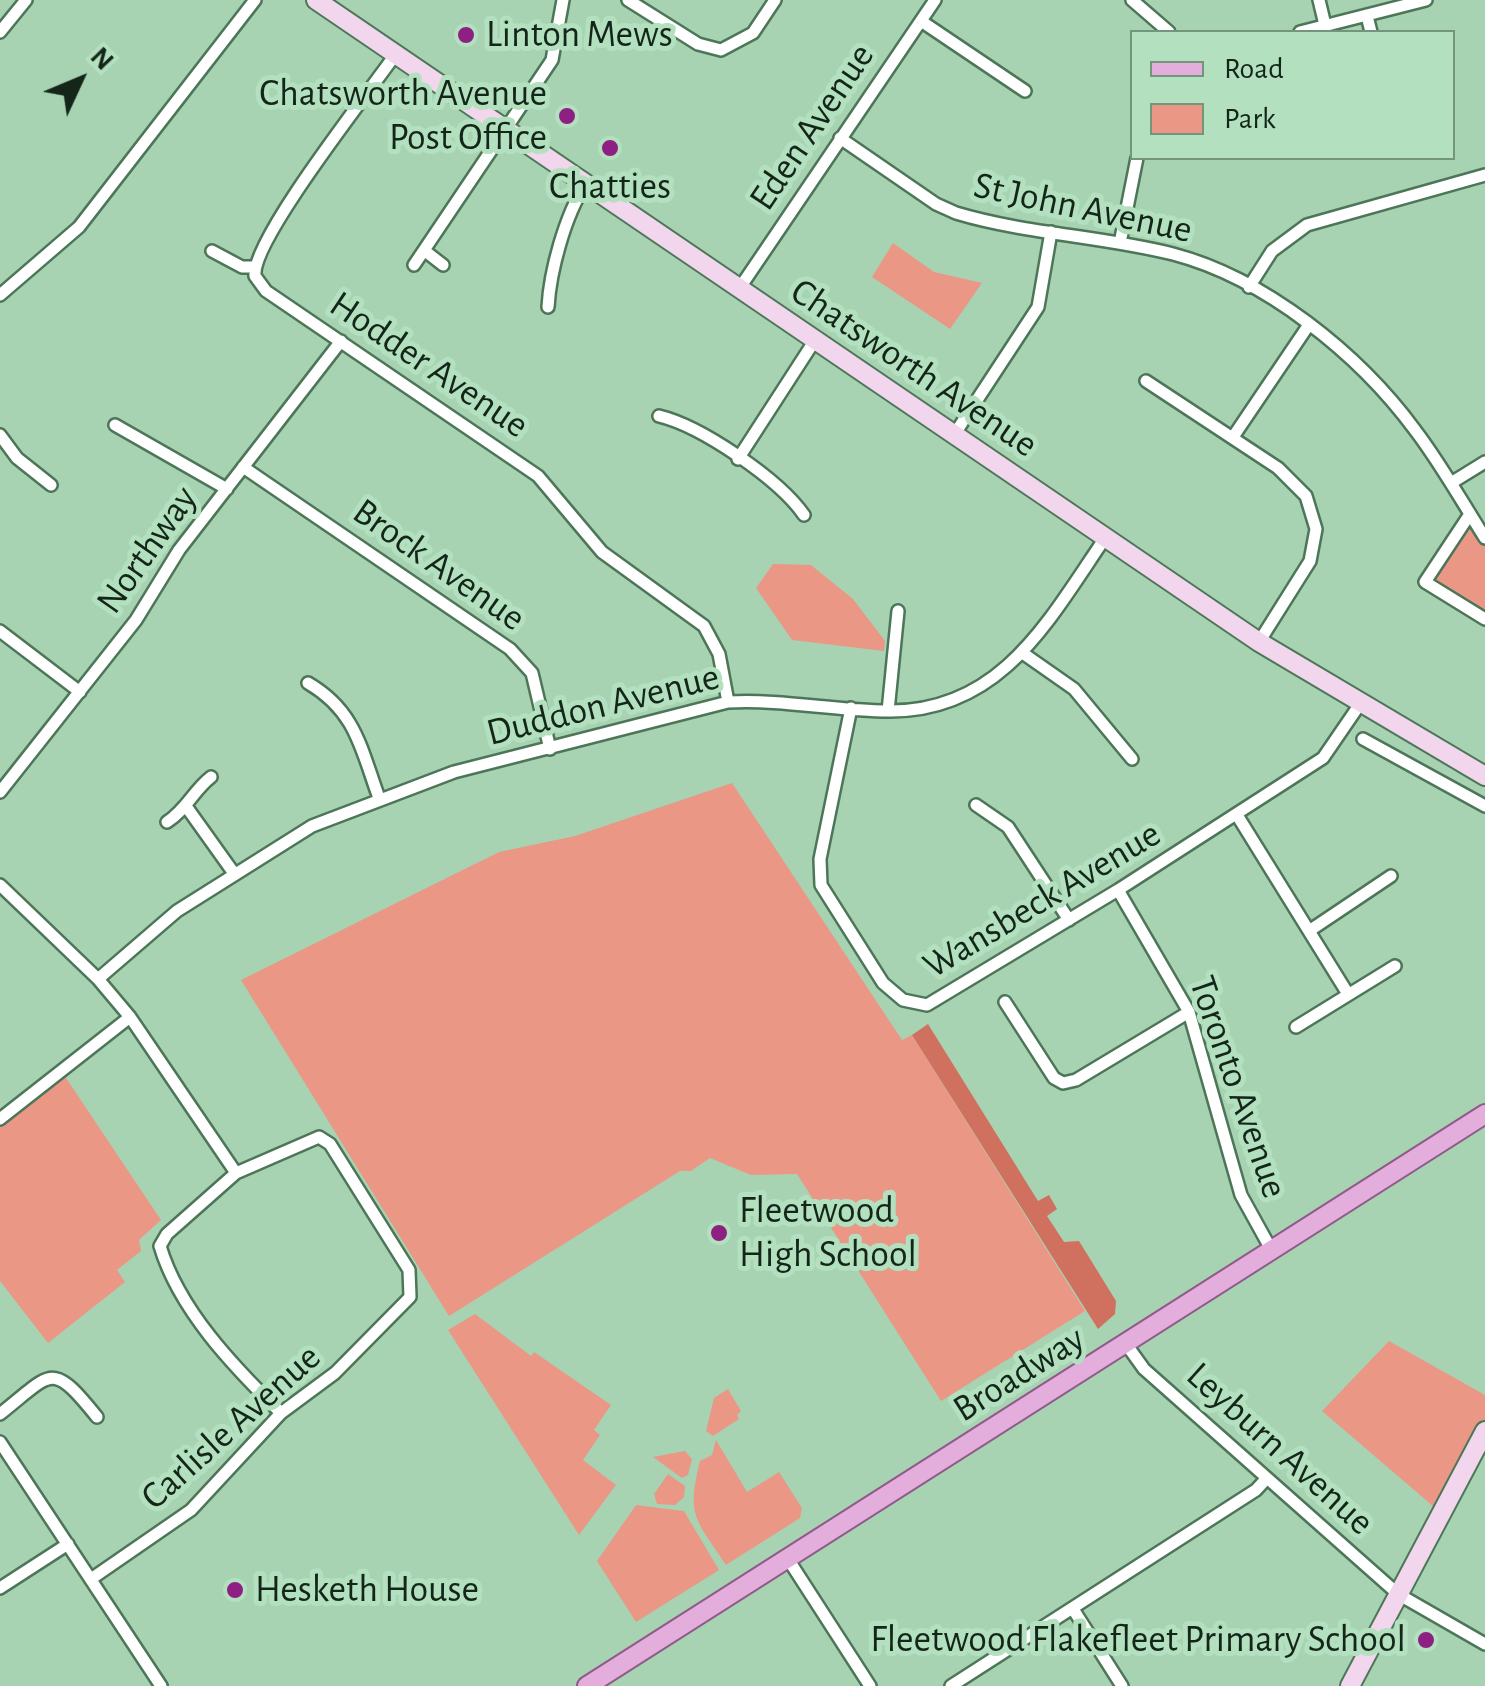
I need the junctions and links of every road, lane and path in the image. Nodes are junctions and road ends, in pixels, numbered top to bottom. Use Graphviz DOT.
graph roads {
  1 [pos="26,0"];
  2 [pos="255,0"];
  3 [pos="316,0"];
  4 [pos="562,0"];
  5 [pos="628,0"];
  6 [pos="775,0"];
  7 [pos="935,0"];
  8 [pos="1132,0"];
  9 [pos="1319,0"];
  10 [pos="1426,0"];
  11 [pos="1368,16"];
  12 [pos="921,21"];
  13 [pos="1325,26"];
  14 [pos="1166,30"];
  15 [pos="1308,30"];
  16 [pos="1371,30"];
  17 [pos="0,32"];
  18 [pos="395,55"];
  19 [pos="1025,91"];
  20 [pos="507,132"];
  21 [pos="840,138"];
  22 [pos="1136,160"];
  23 [pos="1485,175"];
  24 [pos="586,186"];
  25 [pos="1051,232"];
  26 [pos="1120,243"];
  27 [pos="212,250"];
  28 [pos="425,251"];
  29 [pos="443,264"];
  30 [pos="414,265"];
  31 [pos="254,267"];
  32 [pos="1249,287"];
  33 [pos="739,288"];
  34 [pos="0,294"];
  35 [pos="548,307"];
  36 [pos="1308,326"];
  37 [pos="815,340"];
  38 [pos="341,341"];
  39 [pos="1146,381"];
  40 [pos="660,416"];
  41 [pos="114,424"];
  42 [pos="0,435"];
  43 [pos="954,435"];
  44 [pos="1233,437"];
  45 [pos="738,459"];
  46 [pos="1485,462"];
  47 [pos="243,467"];
  48 [pos="1451,483"];
  49 [pos="51,485"];
  50 [pos="228,489"];
  51 [pos="804,514"];
  52 [pos="1470,514"];
  53 [pos="1104,538"];
  54 [pos="1485,538"];
  55 [pos="898,612"];
  56 [pos="1485,619"];
  57 [pos="0,631"];
  58 [pos="1259,642"];
  59 [pos="1024,654"];
  60 [pos="308,683"];
  61 [pos="80,692"];
  62 [pos="728,702"];
  63 [pos="1360,704"];
  64 [pos="851,708"];
  65 [pos="888,711"];
  66 [pos="1363,739"];
  67 [pos="550,749"];
  68 [pos="1437,749"];
  69 [pos="1132,758"];
  70 [pos="1482,768"];
  71 [pos="1423,773"];
  72 [pos="211,777"];
  73 [pos="0,792"];
  74 [pos="379,798"];
  75 [pos="976,805"];
  76 [pos="1485,806"];
  77 [pos="188,808"];
  78 [pos="1238,815"];
  79 [pos="167,822"];
  80 [pos="233,872"];
  81 [pos="1390,876"];
  82 [pos="0,885"];
  83 [pos="1118,890"];
  84 [pos="1069,920"];
  85 [pos="1309,931"];
  86 [pos="1395,966"];
  87 [pos="98,979"];
  88 [pos="1348,994"];
  89 [pos="1005,1002"];
  90 [pos="1190,1012"];
  91 [pos="130,1018"];
  92 [pos="1296,1027"];
  93 [pos="1485,1114"];
  94 [pos="0,1119"];
  95 [pos="236,1173"];
  96 [pos="1272,1251"];
  97 [pos="1126,1344"];
  98 [pos="281,1413"];
  99 [pos="0,1414"];
  100 [pos="97,1418"];
  101 [pos="1483,1441"];
  102 [pos="0,1442"];
  103 [pos="1267,1478"];
  104 [pos="68,1544"];
  105 [pos="788,1559"];
  106 [pos="91,1579"];
  107 [pos="0,1588"];
  108 [pos="1398,1594"];
  109 [pos="1074,1609"];
  110 [pos="1485,1644"];
  111 [pos="161,1686"];
  112 [pos="586,1686"];
  113 [pos="870,1686"];
  114 [pos="952,1686"];
  115 [pos="1122,1686"];
  116 [pos="1350,1686"];
  1 -- 17 [label="street"];
  2 -- 34 [label="street"];
  3 -- 18 [label="street, Chatsworth Avenue"];
  4 -- 20 [label="street"];
  5 -- 6 [label="street"];
  7 -- 12 [label="street, Eden Avenue"];
  8 -- 14 [label="street"];
  9 -- 13 [label="street"];
  10 -- 11 [label="street"];
  11 -- 13 [label="street"];
  11 -- 16 [label="street"];
  12 -- 19 [label="street"];
  12 -- 21 [label="street, Eden Avenue"];
  13 -- 15 [label="street"];
  18 -- 20 [label="street, Chatsworth Avenue"];
  18 -- 31 [label="street"];
  20 -- 24 [label="street, Chatsworth Avenue"];
  20 -- 28 [label="street"];
  21 -- 25 [label="street, St John Avenue"];
  21 -- 33 [label="street, Eden Avenue"];
  22 -- 26 [label="street"];
  23 -- 32 [label="street"];
  24 -- 33 [label="street, Chatsworth Avenue"];
  24 -- 35 [label="street"];
  25 -- 26 [label="street, St John Avenue"];
  25 -- 43 [label="street"];
  26 -- 32 [label="street, St John Avenue"];
  27 -- 31 [label="street"];
  28 -- 29 [label="street"];
  28 -- 30 [label="street"];
  31 -- 38 [label="street, Hodder Avenue"];
  32 -- 36 [label="street, St John Avenue"];
  33 -- 37 [label="street, Chatsworth Avenue"];
  36 -- 44 [label="street"];
  36 -- 48 [label="street, St John Avenue"];
  37 -- 43 [label="street, Chatsworth Avenue"];
  37 -- 45 [label="street"];
  38 -- 47 [label="street, Northway"];
  38 -- 62 [label="street, Hodder Avenue"];
  39 -- 44 [label="street"];
  40 -- 45 [label="street"];
  41 -- 50 [label="street"];
  42 -- 49 [label="street"];
  43 -- 53 [label="street, Chatsworth Avenue"];
  44 -- 58 [label="street"];
  45 -- 51 [label="street"];
  46 -- 48 [label="street"];
  47 -- 50 [label="street, Northway"];
  47 -- 67 [label="street, Brock Avenue"];
  48 -- 52 [label="street, St John Avenue"];
  50 -- 61 [label="street, Northway"];
  52 -- 54 [label="street, St John Avenue"];
  52 -- 56 [label="street"];
  53 -- 58 [label="street, Chatsworth Avenue"];
  53 -- 59 [label="street, Duddon Avenue"];
  55 -- 65 [label="street"];
  57 -- 61 [label="street"];
  58 -- 63 [label="street, Chatsworth Avenue"];
  59 -- 65 [label="street, Duddon Avenue"];
  59 -- 69 [label="street"];
  60 -- 74 [label="street"];
  61 -- 73 [label="street, Northway"];
  62 -- 64 [label="street, Duddon Avenue"];
  62 -- 67 [label="street, Duddon Avenue"];
  63 -- 68 [label="street, Chatsworth Avenue"];
  63 -- 78 [label="street, Wansbeck Avenue"];
  64 -- 65 [label="street, Duddon Avenue"];
  64 -- 84 [label="street, Wansbeck Avenue"];
  66 -- 71 [label="street"];
  67 -- 74 [label="street, Duddon Avenue"];
  68 -- 70 [label="street, Chatsworth Avenue"];
  68 -- 71 [label="street"];
  71 -- 76 [label="street"];
  72 -- 77 [label="street"];
  74 -- 80 [label="street, Duddon Avenue"];
  75 -- 84 [label="street"];
  77 -- 79 [label="street"];
  77 -- 80 [label="street"];
  78 -- 83 [label="street, Wansbeck Avenue"];
  78 -- 85 [label="street"];
  80 -- 87 [label="street, Duddon Avenue"];
  81 -- 85 [label="street"];
  82 -- 87 [label="street"];
  83 -- 84 [label="street, Wansbeck Avenue"];
  83 -- 90 [label="street, Toronto Avenue"];
  85 -- 88 [label="street"];
  86 -- 88 [label="street"];
  87 -- 91 [label="street"];
  88 -- 92 [label="street"];
  89 -- 90 [label="street"];
  90 -- 96 [label="street, Toronto Avenue"];
  91 -- 94 [label="street"];
  91 -- 95 [label="street"];
  93 -- 96 [label="main road, Broadway"];
  95 -- 98 [label="street"];
  95 -- 98 [label="street, Carlisle Avenue"];
  96 -- 97 [label="main road, Broadway"];
  97 -- 103 [label="street, Leyburn Avenue"];
  97 -- 105 [label="main road, Broadway"];
  98 -- 106 [label="street, Carlisle Avenue"];
  99 -- 100 [label="street"];
  101 -- 108 [label="street"];
  102 -- 104 [label="street"];
  103 -- 108 [label="street, Leyburn Avenue"];
  103 -- 109 [label="street"];
  104 -- 106 [label="street"];
  104 -- 107 [label="street"];
  105 -- 112 [label="main road, Broadway"];
  105 -- 113 [label="street"];
  106 -- 111 [label="street"];
  108 -- 110 [label="street, Leyburn Avenue"];
  108 -- 116 [label="street"];
  109 -- 114 [label="street"];
  109 -- 115 [label="street"];
}
